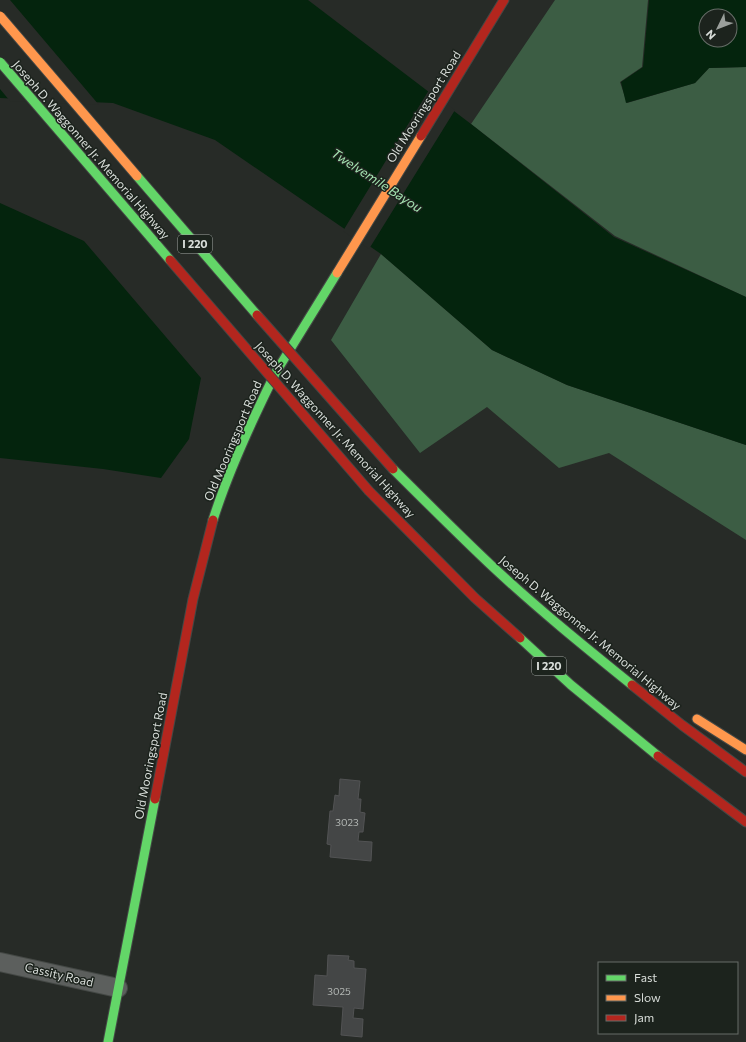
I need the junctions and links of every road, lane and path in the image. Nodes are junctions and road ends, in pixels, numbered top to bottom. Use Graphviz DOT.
graph roads {
  1 [pos="503,2"];
  2 [pos="0,16"];
  3 [pos="0,62"];
  4 [pos="560,626"];
  5 [pos="644,683"];
  6 [pos="689,713"];
  7 [pos="746,750"];
  8 [pos="746,772"];
  9 [pos="746,822"];
  10 [pos="0,962"];
  11 [pos="118,988"];
  12 [pos="108,1042"];
  1 -- 11 [label="main road, Old Mooringsport Road, bridge"];
  2 -- 4 [label="main road, Joseph D. Waggonner Jr. Memorial Highway / I 220, bridge"];
  3 -- 9 [label="main road, Joseph D. Waggonner Jr. Memorial Highway / I 220, bridge"];
  4 -- 5 [label="main road"];
  4 -- 8 [label="main road, Joseph D. Waggonner Jr. Memorial Highway / I 220"];
  6 -- 7 [label="main road"];
  10 -- 11 [label="street, Cassity Road"];
  11 -- 12 [label="main road, Old Mooringsport Road"];
}
